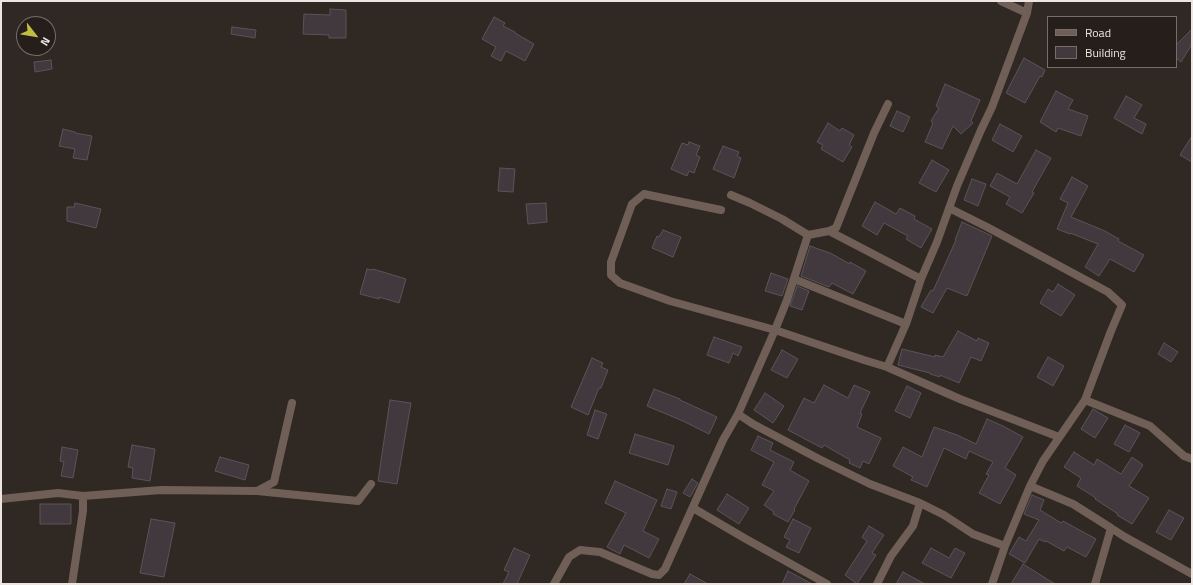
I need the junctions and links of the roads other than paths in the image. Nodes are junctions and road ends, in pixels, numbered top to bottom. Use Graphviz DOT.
graph roads {
  1 [pos="1001,1"];
  2 [pos="1029,1"];
  3 [pos="1027,13"];
  4 [pos="888,104"];
  5 [pos="731,195"];
  6 [pos="949,208"];
  7 [pos="721,210"];
  8 [pos="829,231"];
  9 [pos="808,235"];
  10 [pos="794,279"];
  11 [pos="921,279"];
  12 [pos="906,324"];
  13 [pos="775,330"];
  14 [pos="887,367"];
  15 [pos="1085,400"];
  16 [pos="292,403"];
  17 [pos="738,414"];
  18 [pos="1059,437"];
  19 [pos="1192,459"];
  20 [pos="371,484"];
  21 [pos="1030,486"];
  22 [pos="257,491"];
  23 [pos="83,496"];
  24 [pos="1,499"];
  25 [pos="920,503"];
  26 [pos="693,508"];
  27 [pos="1111,528"];
  28 [pos="1005,546"];
  29 [pos="1192,574"];
  30 [pos="72,584"];
  31 [pos="554,584"];
  32 [pos="827,584"];
  33 [pos="877,584"];
  34 [pos="992,584"];
  35 [pos="1095,584"];
  1 -- 3 [label="street"];
  2 -- 3 [label="street"];
  3 -- 6 [label="street"];
  4 -- 8 [label="street"];
  5 -- 9 [label="street"];
  6 -- 11 [label="street"];
  6 -- 15 [label="street"];
  7 -- 13 [label="street"];
  8 -- 9 [label="street"];
  8 -- 11 [label="street"];
  9 -- 10 [label="street"];
  10 -- 12 [label="street"];
  10 -- 13 [label="street"];
  11 -- 12 [label="street"];
  12 -- 14 [label="street"];
  13 -- 14 [label="street"];
  13 -- 17 [label="street"];
  14 -- 18 [label="street"];
  15 -- 18 [label="street"];
  15 -- 19 [label="street"];
  16 -- 22 [label="street"];
  17 -- 25 [label="street"];
  17 -- 26 [label="street"];
  18 -- 21 [label="street"];
  20 -- 22 [label="street"];
  21 -- 27 [label="street"];
  21 -- 28 [label="street"];
  22 -- 23 [label="street"];
  23 -- 24 [label="street"];
  23 -- 30 [label="street"];
  25 -- 28 [label="street"];
  25 -- 33 [label="street"];
  26 -- 31 [label="street"];
  26 -- 32 [label="street"];
  27 -- 29 [label="street"];
  27 -- 35 [label="street"];
  28 -- 34 [label="street"];
}
